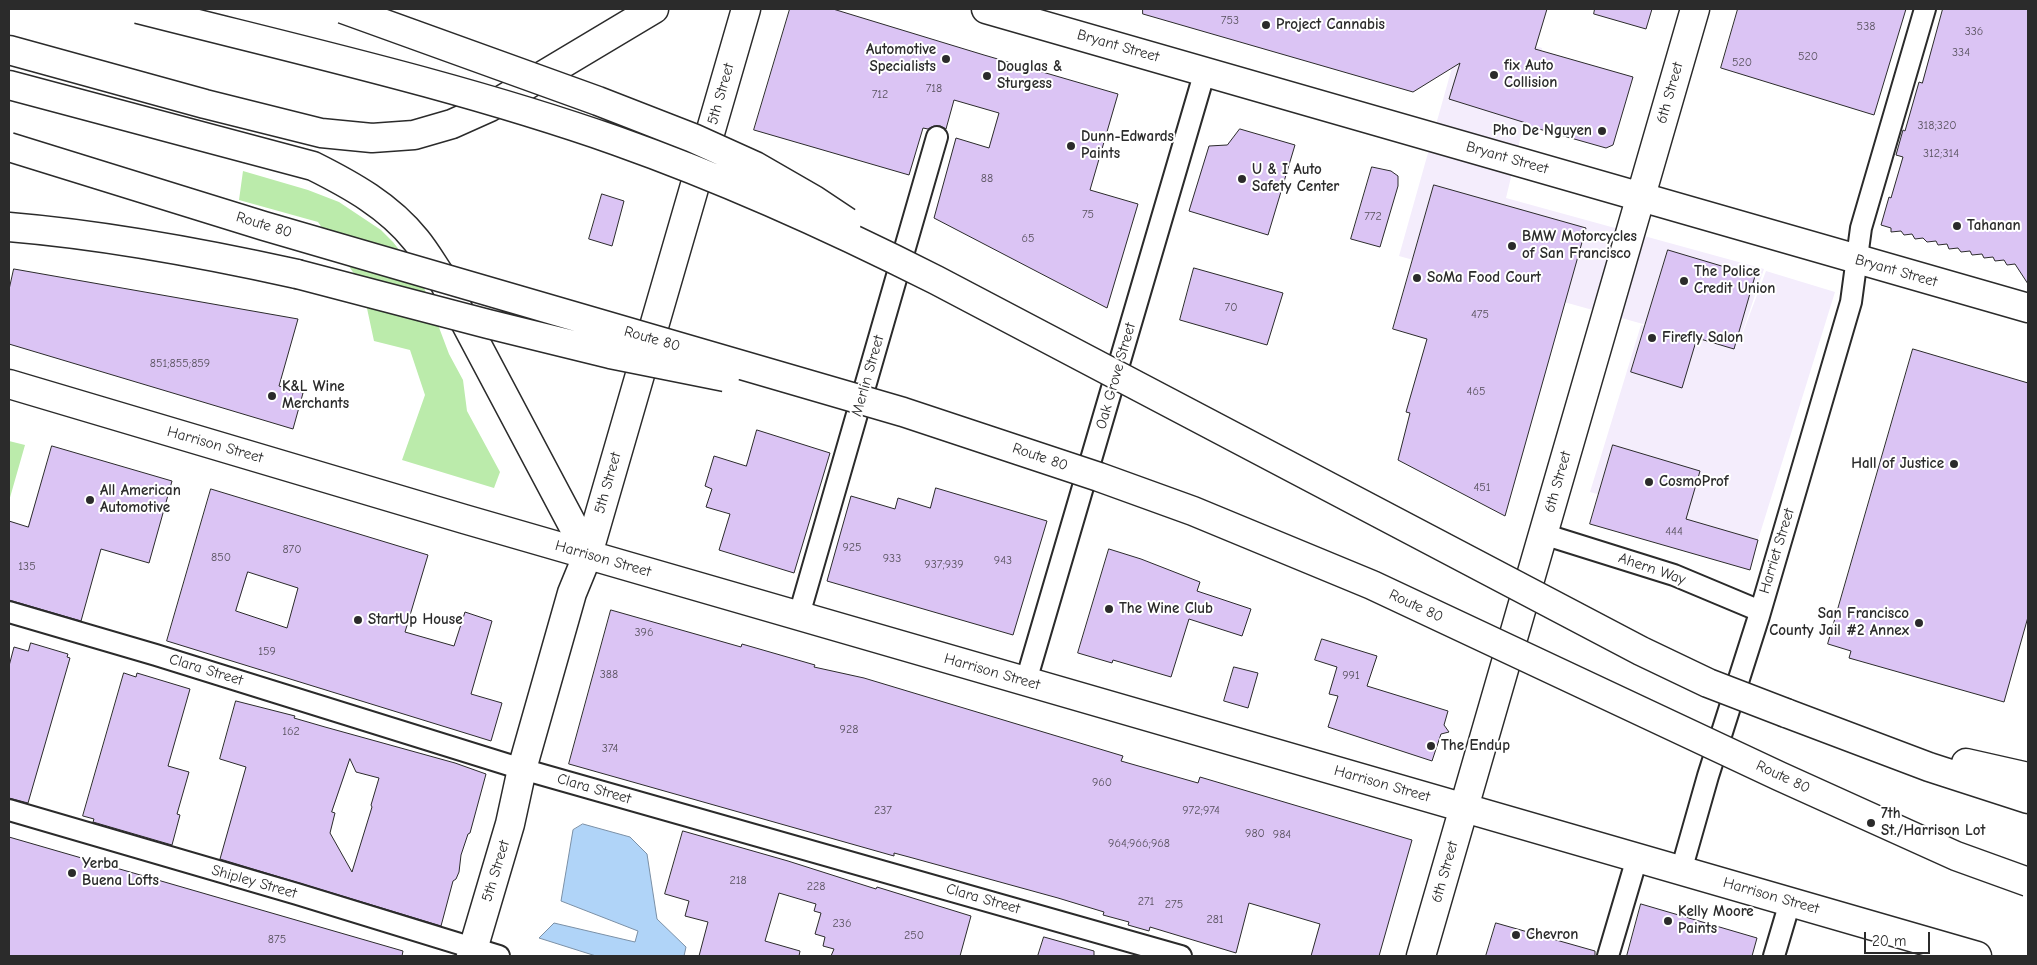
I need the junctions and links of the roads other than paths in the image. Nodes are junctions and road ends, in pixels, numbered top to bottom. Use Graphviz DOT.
graph roads {
  1 [pos="138,9"];
  2 [pos="343,9"];
  3 [pos="654,9"];
  4 [pos="746,9"];
  5 [pos="986,9"];
  6 [pos="1695,9"];
  7 [pos="1924,9"];
  8 [pos="9,50"];
  9 [pos="1206,71"];
  10 [pos="9,85"];
  11 [pos="937,137"];
  12 [pos="9,147"];
  13 [pos="1641,196"];
  14 [pos="9,227"];
  15 [pos="1857,259"];
  16 [pos="936,280"];
  17 [pos="2028,308"];
  18 [pos="9,384"];
  19 [pos="903,412"];
  20 [pos="1543,534"];
  21 [pos="588,554"];
  22 [pos="1760,611"];
  23 [pos="9,612"];
  24 [pos="799,615"];
  25 [pos="1026,681"];
  26 [pos="1786,713"];
  27 [pos="522,769"];
  28 [pos="2028,777"];
  29 [pos="2028,799"];
  30 [pos="1464,808"];
  31 [pos="9,810"];
  32 [pos="1636,858"];
  33 [pos="1681,870"];
  34 [pos="2028,882"];
  35 [pos="1790,902"];
  36 [pos="472,953"];
  37 [pos="499,956"];
  38 [pos="1181,956"];
  39 [pos="1421,956"];
  40 [pos="1608,956"];
  41 [pos="1774,956"];
  42 [pos="1977,956"];
  1 -- 16 [label="main road, bridge"];
  2 -- 16 [label="main road, bridge"];
  3 -- 8 [label="main road"];
  4 -- 21 [label="main road, 5th Street"];
  5 -- 9 [label="main road, Bryant Street"];
  6 -- 13 [label="main road, 6th Street"];
  7 -- 15 [label="street, Harriet Street"];
  9 -- 13 [label="main road, Bryant Street"];
  9 -- 25 [label="street, Oak Grove Street"];
  10 -- 21 [label="main road"];
  11 -- 24 [label="street, Merlin Street"];
  12 -- 19 [label="main road, Route 80, bridge"];
  13 -- 15 [label="main road, Bryant Street"];
  13 -- 20 [label="main road, 6th Street"];
  14 -- 19 [label="main road, bridge"];
  15 -- 17 [label="main road, Bryant Street"];
  15 -- 22 [label="street, Harriet Street"];
  16 -- 26 [label="main road, bridge"];
  18 -- 21 [label="main road, Harrison Street"];
  19 -- 34 [label="main road, Route 80, bridge"];
  20 -- 22 [label="street, Ahern Way"];
  20 -- 30 [label="main road, 6th Street"];
  21 -- 24 [label="main road, Harrison Street"];
  21 -- 27 [label="main road, 5th Street"];
  22 -- 33 [label="street, Harriet Street"];
  23 -- 27 [label="street, Clara Street"];
  24 -- 25 [label="main road, Harrison Street"];
  25 -- 30 [label="main road, Harrison Street"];
  26 -- 28 [label="main road"];
  26 -- 29 [label="main road"];
  27 -- 36 [label="main road, 5th Street"];
  27 -- 38 [label="street, Clara Street"];
  30 -- 32 [label="main road, Harrison Street"];
  30 -- 39 [label="main road, 6th Street"];
  31 -- 36 [label="street, Shipley Street"];
  32 -- 33 [label="main road, Harrison Street"];
  32 -- 40 [label="street"];
  33 -- 35 [label="main road, Harrison Street"];
  35 -- 41 [label="street"];
  35 -- 42 [label="main road, Harrison Street"];
  36 -- 37 [label="street, Shipley Street"];
}
